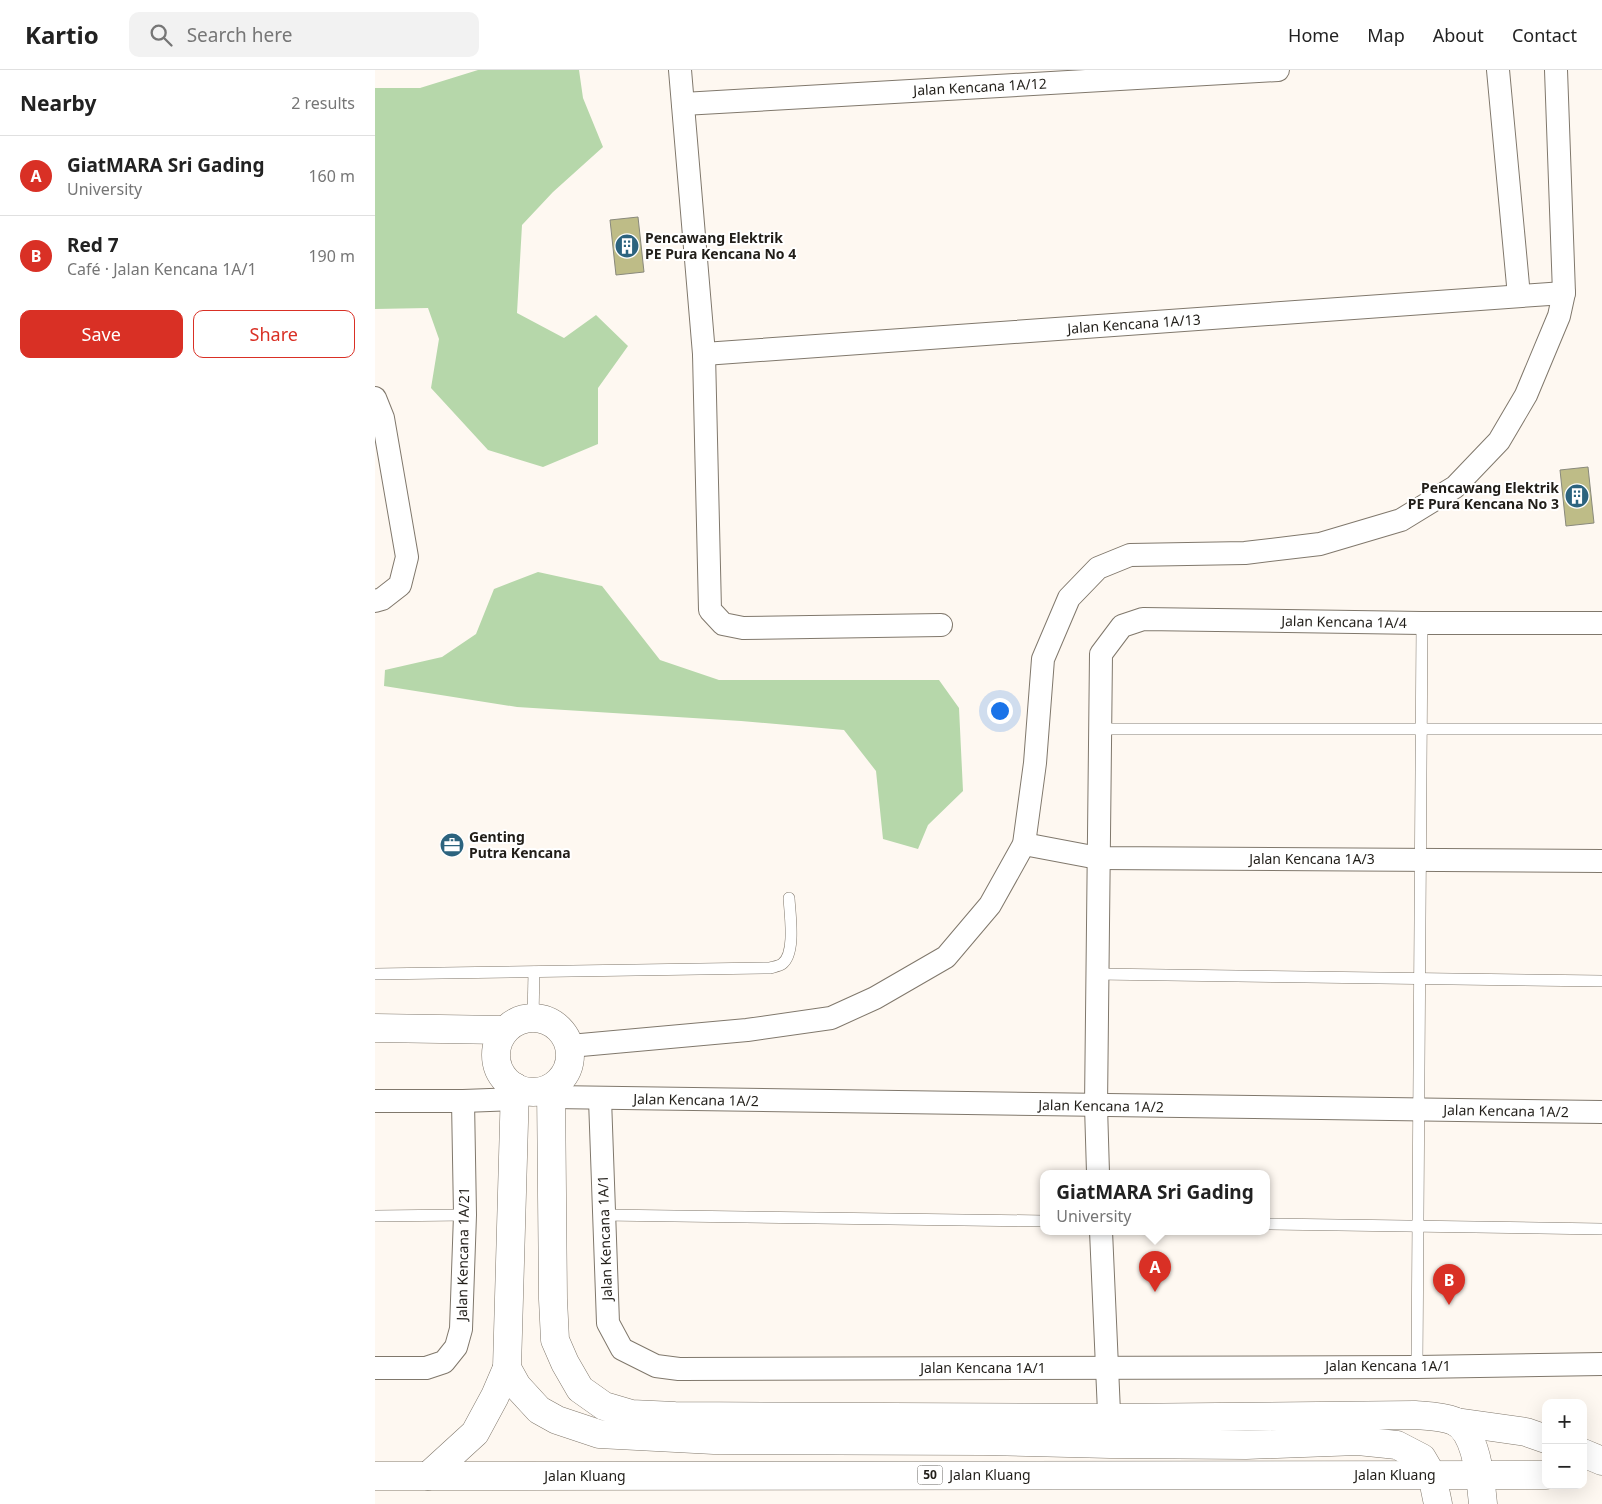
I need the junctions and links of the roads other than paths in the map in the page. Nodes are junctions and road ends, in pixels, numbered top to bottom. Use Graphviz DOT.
graph roads {
  1 [pos="680,70"];
  2 [pos="1278,70"];
  3 [pos="1498,70"];
  4 [pos="1556,70"];
  5 [pos="683,104"];
  6 [pos="1564,293"];
  7 [pos="1519,296"];
  8 [pos="704,354"];
  9 [pos="375,398"];
  10 [pos="378,600"];
  11 [pos="1421,623"];
  12 [pos="1602,623"];
  13 [pos="941,625"];
  14 [pos="1100,729"];
  15 [pos="1421,729"];
  16 [pos="1602,729"];
  17 [pos="1024,844"];
  18 [pos="1099,858"];
  19 [pos="1420,860"];
  20 [pos="1602,861"];
  21 [pos="789,898"];
  22 [pos="534,972"];
  23 [pos="375,974"];
  24 [pos="1097,974"];
  25 [pos="1419,978"];
  26 [pos="1602,981"];
  27 [pos="533,1017"];
  28 [pos="375,1028"];
  29 [pos="505,1030"];
  30 [pos="570,1046"];
  31 [pos="551,1092"];
  32 [pos="515,1093"];
  33 [pos="600,1099"];
  34 [pos="375,1101"];
  35 [pos="463,1101"];
  36 [pos="1096,1106"];
  37 [pos="1419,1110"];
  38 [pos="1602,1112"];
  39 [pos="1098,1170"];
  40 [pos="465,1215"];
  41 [pos="603,1215"];
  42 [pos="375,1216"];
  43 [pos="1040,1221"];
  44 [pos="1270,1224"];
  45 [pos="1418,1226"];
  46 [pos="1602,1229"];
  47 [pos="1101,1235"];
  48 [pos="1602,1364"];
  49 [pos="1417,1366"];
  50 [pos="375,1368"];
  51 [pos="507,1368"];
  52 [pos="1107,1368"];
  53 [pos="1456,1422"];
  54 [pos="1110,1431"];
  55 [pos="1542,1438"];
  56 [pos="1587,1455"];
  57 [pos="1602,1461"];
  58 [pos="1433,1475"];
  59 [pos="1480,1475"];
  60 [pos="1542,1475"];
  61 [pos="1587,1475"];
  62 [pos="1602,1475"];
  63 [pos="375,1476"];
  64 [pos="428,1476"];
  65 [pos="1438,1504"];
  66 [pos="1483,1504"];
  1 -- 5 [label="street"];
  2 -- 5 [label="street, Jalan Kencana 1A/12"];
  3 -- 7 [label="street"];
  4 -- 6 [label="street"];
  5 -- 8 [label="street"];
  6 -- 7 [label="street, Jalan Kencana 1A/13"];
  6 -- 17 [label="street"];
  7 -- 8 [label="street, Jalan Kencana 1A/13"];
  8 -- 13 [label="street"];
  9 -- 10 [label="street"];
  11 -- 12 [label="street, Jalan Kencana 1A/4"];
  11 -- 14 [label="street, Jalan Kencana 1A/4"];
  11 -- 15 [label="lane"];
  14 -- 15 [label="lane"];
  14 -- 18 [label="street"];
  15 -- 16 [label="lane"];
  15 -- 19 [label="lane"];
  17 -- 18 [label="street, Jalan Kencana 1A/3"];
  17 -- 30 [label="street"];
  18 -- 19 [label="street, Jalan Kencana 1A/3"];
  18 -- 24 [label="street"];
  19 -- 20 [label="street, Jalan Kencana 1A/3"];
  19 -- 25 [label="lane"];
  21 -- 22 [label="lane"];
  22 -- 23 [label="lane"];
  22 -- 27 [label="lane"];
  24 -- 25 [label="lane"];
  24 -- 36 [label="street"];
  25 -- 26 [label="lane"];
  25 -- 37 [label="lane"];
  27 -- 29 [label="main road"];
  27 -- 30 [label="main road"];
  28 -- 29 [label="main road"];
  29 -- 32 [label="main road"];
  30 -- 31 [label="main road"];
  31 -- 32 [label="main road"];
  31 -- 33 [label="street, Jalan Kencana 1A/2"];
  31 -- 54 [label="main road"];
  32 -- 35 [label="street"];
  32 -- 51 [label="main road"];
  33 -- 36 [label="street, Jalan Kencana 1A/2"];
  33 -- 41 [label="street, Jalan Kencana 1A/1"];
  34 -- 35 [label="street"];
  35 -- 40 [label="street, Jalan Kencana 1A/21"];
  36 -- 37 [label="street, Jalan Kencana 1A/2"];
  36 -- 39 [label="street"];
  37 -- 38 [label="street, Jalan Kencana 1A/2"];
  37 -- 45 [label="lane"];
  40 -- 42 [label="lane"];
  40 -- 50 [label="street, Jalan Kencana 1A/21"];
  41 -- 43 [label="lane"];
  41 -- 52 [label="street, Jalan Kencana 1A/1"];
  44 -- 45 [label="lane"];
  45 -- 46 [label="lane"];
  45 -- 49 [label="lane"];
  47 -- 52 [label="street"];
  48 -- 49 [label="street, Jalan Kencana 1A/1"];
  49 -- 52 [label="street, Jalan Kencana 1A/1"];
  51 -- 54 [label="main road"];
  51 -- 64 [label="main road"];
  52 -- 54 [label="street"];
  53 -- 54 [label="main road"];
  53 -- 55 [label="main road"];
  53 -- 59 [label="main road"];
  54 -- 58 [label="main road"];
  56 -- 57 [label="main road"];
  58 -- 59 [label="main road, Jalan Kluang / 50"];
  58 -- 64 [label="main road, Jalan Kluang / 50"];
  58 -- 65 [label="main road"];
  59 -- 60 [label="main road, Jalan Kluang / 50"];
  59 -- 66 [label="main road"];
  61 -- 62 [label="main road"];
  63 -- 64 [label="main road, Jalan Kluang / 50"];
}
